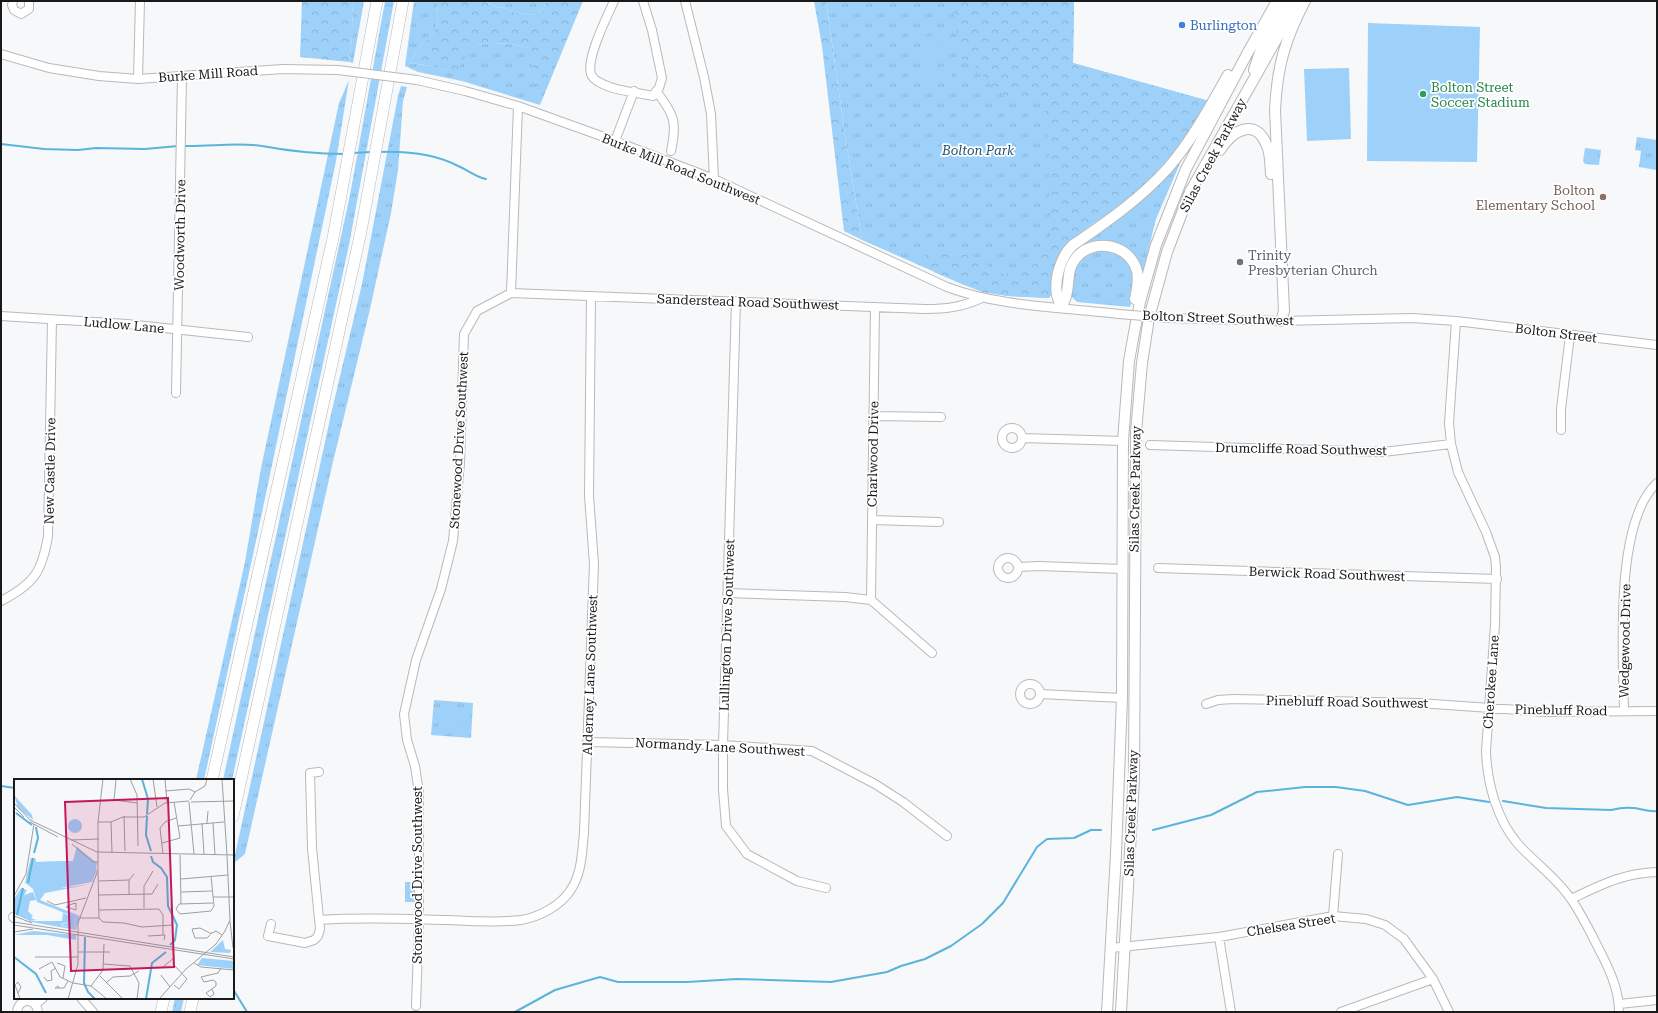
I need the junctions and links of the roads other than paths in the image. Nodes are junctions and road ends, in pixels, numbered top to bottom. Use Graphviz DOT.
graph roads {
  1 [pos="13,1"];
  2 [pos="28,1"];
  3 [pos="140,1"];
  4 [pos="377,1"];
  5 [pos="403,1"];
  6 [pos="614,1"];
  7 [pos="643,1"];
  8 [pos="685,1"];
  9 [pos="1277,1"];
  10 [pos="1288,1"];
  11 [pos="1298,1"];
  12 [pos="1305,1"];
  13 [pos="1,54"];
  14 [pos="1247,54"];
  15 [pos="182,77"];
  16 [pos="138,79"];
  17 [pos="417,80"];
  18 [pos="1250,86"];
  19 [pos="634,91"];
  20 [pos="656,91"];
  21 [pos="518,106"];
  22 [pos="615,141"];
  23 [pos="671,152"];
  24 [pos="714,179"];
  25 [pos="1190,192"];
  26 [pos="511,294"];
  27 [pos="591,296"];
  28 [pos="982,298"];
  29 [pos="736,301"];
  30 [pos="875,307"];
  31 [pos="1062,307"];
  32 [pos="1,316"];
  33 [pos="52,320"];
  34 [pos="1281,321"];
  35 [pos="1456,321"];
  36 [pos="178,330"];
  37 [pos="1570,334"];
  38 [pos="248,337"];
  39 [pos="1657,345"];
  40 [pos="1129,361"];
  41 [pos="176,393"];
  42 [pos="874,416"];
  43 [pos="940,417"];
  44 [pos="1561,430"];
  45 [pos="1022,438"];
  46 [pos="1123,441"];
  47 [pos="1451,444"];
  48 [pos="1150,445"];
  49 [pos="1657,483"];
  50 [pos="872,520"];
  51 [pos="939,522"];
  52 [pos="1018,567"];
  53 [pos="1158,568"];
  54 [pos="1122,569"];
  55 [pos="1497,579"];
  56 [pos="728,593"];
  57 [pos="871,600"];
  58 [pos="1,602"];
  59 [pos="932,653"];
  60 [pos="1040,694"];
  61 [pos="1122,698"];
  62 [pos="1206,704"];
  63 [pos="1489,707"];
  64 [pos="1624,711"];
  65 [pos="1657,711"];
  66 [pos="588,742"];
  67 [pos="723,745"];
  68 [pos="319,772"];
  69 [pos="212,779"];
  70 [pos="234,811"];
  71 [pos="947,836"];
  72 [pos="1338,854"];
  73 [pos="1657,872"];
  74 [pos="826,888"];
  75 [pos="1571,899"];
  76 [pos="1334,916"];
  77 [pos="419,919"];
  78 [pos="320,920"];
  79 [pos="271,924"];
  80 [pos="1219,937"];
  81 [pos="1111,948"];
  82 [pos="1125,948"];
  83 [pos="1433,978"];
  84 [pos="42,999"];
  85 [pos="82,999"];
  86 [pos="164,999"];
  87 [pos="193,999"];
  88 [pos="1657,1000"];
  89 [pos="416,1006"];
  90 [pos="37,1008"];
  91 [pos="1619,1008"];
  92 [pos="17,1012"];
  93 [pos="93,1012"];
  94 [pos="161,1012"];
  95 [pos="190,1012"];
  96 [pos="1107,1012"];
  97 [pos="1121,1012"];
  98 [pos="1231,1012"];
  99 [pos="1341,1012"];
  100 [pos="1449,1012"];
  1 -- 2 [label="street"];
  3 -- 16 [label="street"];
  4 -- 69 [label="highway"];
  5 -- 70 [label="highway"];
  6 -- 19 [label="street"];
  7 -- 20 [label="street"];
  8 -- 24 [label="street"];
  9 -- 14 [label="main road, Silas Creek Parkway"];
  10 -- 18 [label="main road"];
  11 -- 18 [label="main road, Silas Creek Parkway"];
  12 -- 34 [label="main road"];
  13 -- 16 [label="street, Burke Mill Road"];
  14 -- 31 [label="main road"];
  14 -- 40 [label="main road, Silas Creek Parkway"];
  15 -- 16 [label="street, Burke Mill Road"];
  15 -- 17 [label="street, Burke Mill Road, bridge"];
  15 -- 36 [label="street, Woodworth Drive"];
  17 -- 21 [label="street, Burke Mill Road Southwest"];
  18 -- 25 [label="main road, Silas Creek Parkway"];
  19 -- 20 [label="street"];
  19 -- 22 [label="street"];
  20 -- 23 [label="street"];
  21 -- 22 [label="street, Burke Mill Road Southwest"];
  21 -- 26 [label="street"];
  22 -- 24 [label="street, Burke Mill Road Southwest"];
  24 -- 28 [label="street, Burke Mill Road Southwest"];
  25 -- 34 [label="main road"];
  25 -- 82 [label="main road, Silas Creek Parkway"];
  26 -- 27 [label="street, Sanderstead Road Southwest"];
  26 -- 77 [label="street, Stonewood Drive Southwest"];
  27 -- 29 [label="street, Sanderstead Road Southwest"];
  27 -- 66 [label="street, Alderney Lane Southwest"];
  28 -- 30 [label="street, Sanderstead Road Southwest"];
  28 -- 31 [label="street, Bolton Street Southwest"];
  29 -- 30 [label="street, Sanderstead Road Southwest"];
  29 -- 56 [label="street, Lullington Drive Southwest"];
  30 -- 42 [label="street, Charlwood Drive"];
  31 -- 34 [label="street, Bolton Street Southwest, bridge"];
  31 -- 40 [label="main road"];
  32 -- 33 [label="street, Ludlow Lane"];
  33 -- 36 [label="street, Ludlow Lane"];
  33 -- 58 [label="street, New Castle Drive"];
  34 -- 35 [label="street, Bolton Street Southwest"];
  35 -- 37 [label="street, Bolton Street"];
  35 -- 47 [label="street, Cherokee Lane"];
  36 -- 38 [label="street, Ludlow Lane"];
  36 -- 41 [label="street, Woodworth Drive"];
  37 -- 39 [label="street, Bolton Street"];
  37 -- 44 [label="street"];
  40 -- 46 [label="main road, Silas Creek Parkway"];
  42 -- 43 [label="street"];
  42 -- 50 [label="street, Charlwood Drive"];
  45 -- 46 [label="street"];
  46 -- 54 [label="main road, Silas Creek Parkway"];
  47 -- 48 [label="street, Drumcliffe Road Southwest"];
  47 -- 55 [label="street, Cherokee Lane"];
  49 -- 64 [label="street, Wedgewood Drive"];
  50 -- 51 [label="street"];
  50 -- 57 [label="street, Charlwood Drive"];
  52 -- 54 [label="street"];
  53 -- 55 [label="street, Berwick Road Southwest"];
  54 -- 61 [label="main road, Silas Creek Parkway"];
  55 -- 63 [label="street, Cherokee Lane"];
  56 -- 57 [label="street"];
  56 -- 67 [label="street, Lullington Drive Southwest"];
  57 -- 59 [label="street"];
  60 -- 61 [label="street"];
  61 -- 81 [label="main road, Silas Creek Parkway"];
  62 -- 63 [label="street, Pinebluff Road Southwest"];
  63 -- 64 [label="street, Pinebluff Road"];
  63 -- 75 [label="street, Cherokee Lane"];
  64 -- 65 [label="street, Pinebluff Road"];
  66 -- 67 [label="street, Normandy Lane Southwest"];
  66 -- 77 [label="street, Alderney Lane Southwest"];
  67 -- 71 [label="street, Normandy Lane Southwest"];
  67 -- 74 [label="street, Lullington Drive Southwest"];
  68 -- 78 [label="street"];
  72 -- 76 [label="street"];
  73 -- 75 [label="street"];
  75 -- 91 [label="street, Cherokee Lane"];
  76 -- 80 [label="street, Chelsea Street"];
  76 -- 83 [label="street, Chelsea Street"];
  77 -- 78 [label="street, Alderney Lane Southwest"];
  77 -- 89 [label="street, Stonewood Drive Southwest"];
  78 -- 79 [label="street"];
  80 -- 82 [label="street, Chelsea Street"];
  80 -- 98 [label="street"];
  81 -- 82 [label="street, Chelsea Street"];
  81 -- 96 [label="main road, Silas Creek Parkway"];
  82 -- 97 [label="main road, Silas Creek Parkway"];
  83 -- 99 [label="street"];
  83 -- 100 [label="street, Chelsea Street"];
  84 -- 90 [label="street"];
  85 -- 93 [label="street"];
  86 -- 94 [label="highway"];
  87 -- 95 [label="highway"];
  88 -- 91 [label="street"];
  90 -- 92 [label="street"];
}
